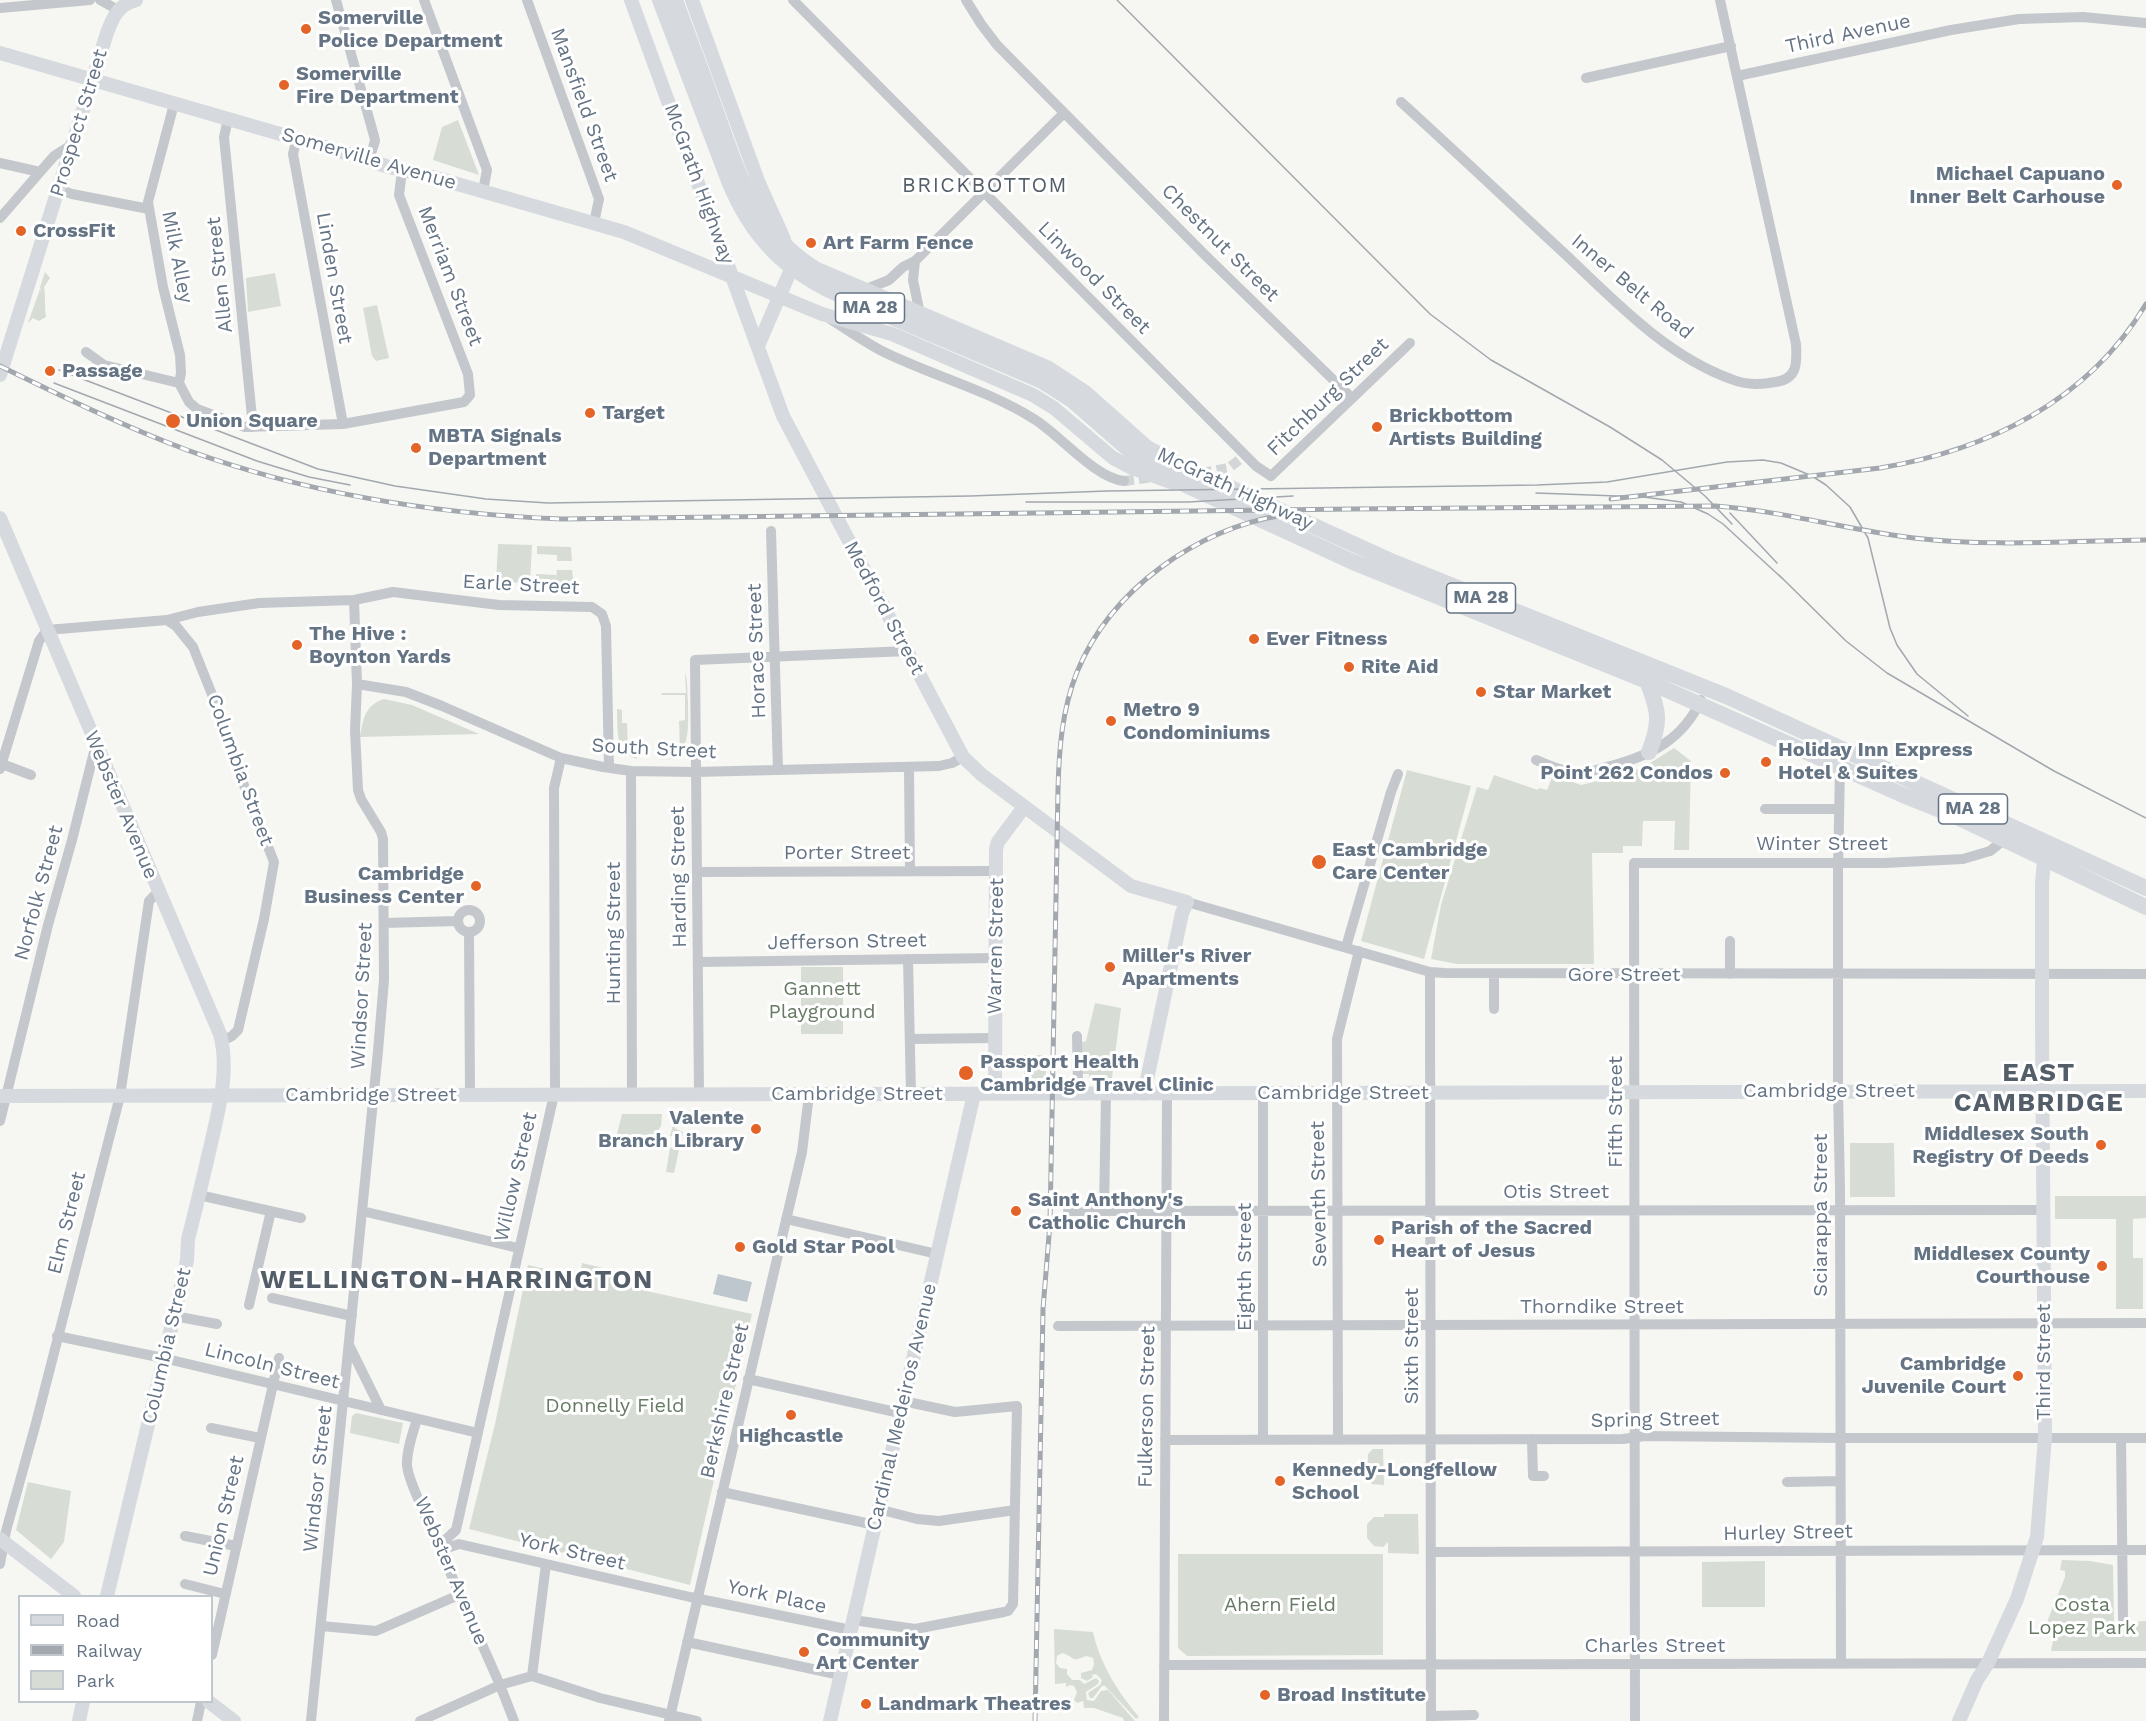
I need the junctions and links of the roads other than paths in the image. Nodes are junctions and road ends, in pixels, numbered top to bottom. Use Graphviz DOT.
graph roads {
  1 [pos="90,0"];
  2 [pos="100,0"];
  3 [pos="136,0"];
  4 [pos="336,0"];
  5 [pos="424,0"];
  6 [pos="527,0"];
  7 [pos="632,0"];
  8 [pos="660,0"];
  9 [pos="675,0"];
  10 [pos="692,0"];
  11 [pos="793,0"];
  12 [pos="966,0"];
  13 [pos="1720,0"];
  14 [pos="4,5"];
  15 [pos="118,10"];
  16 [pos="2145,22"];
  17 [pos="1731,46"];
  18 [pos="0,53"];
  19 [pos="1737,76"];
  20 [pos="1586,78"];
  21 [pos="93,80"];
  22 [pos="1401,102"];
  23 [pos="174,104"];
  24 [pos="1064,113"];
  25 [pos="228,119"];
  26 [pos="297,138"];
  27 [pos="73,144"];
  28 [pos="369,160"];
  29 [pos="0,163"];
  30 [pos="402,171"];
  31 [pos="40,172"];
  32 [pos="58,189"];
  33 [pos="483,191"];
  34 [pos="984,193"];
  35 [pos="149,208"];
  36 [pos="0,218"];
  37 [pos="594,223"];
  38 [pos="788,248"];
  39 [pos="915,261"];
  40 [pos="733,277"];
  41 [pos="864,290"];
  42 [pos="779,296"];
  43 [pos="822,314"];
  44 [pos="920,314"];
  45 [pos="1410,343"];
  46 [pos="758,346"];
  47 [pos="86,352"];
  48 [pos="0,375"];
  49 [pos="179,383"];
  50 [pos="1352,398"];
  51 [pos="343,424"];
  52 [pos="253,427"];
  53 [pos="1270,476"];
  54 [pos="1124,481"];
  55 [pos="1210,496"];
  56 [pos="0,518"];
  57 [pos="771,531"];
  58 [pos="1331,543"];
  59 [pos="354,600"];
  60 [pos="166,620"];
  61 [pos="47,630"];
  62 [pos="908,651"];
  63 [pos="775,657"];
  64 [pos="1647,681"];
  65 [pos="357,684"];
  66 [pos="1707,688"];
  67 [pos="1699,704"];
  68 [pos="96,744"];
  69 [pos="1649,752"];
  70 [pos="963,757"];
  71 [pos="561,758"];
  72 [pos="1536,760"];
  73 [pos="1,767"];
  74 [pos="909,767"];
  75 [pos="1840,767"];
  76 [pos="609,768"];
  77 [pos="778,770"];
  78 [pos="631,771"];
  79 [pos="695,772"];
  80 [pos="1398,774"];
  81 [pos="31,775"];
  82 [pos="1024,807"];
  83 [pos="1765,809"];
  84 [pos="1838,809"];
  85 [pos="2005,839"];
  86 [pos="2044,850"];
  87 [pos="1838,862"];
  88 [pos="1634,864"];
  89 [pos="910,871"];
  90 [pos="997,871"];
  91 [pos="697,872"];
  92 [pos="1118,877"];
  93 [pos="2146,888"];
  94 [pos="159,891"];
  95 [pos="1187,902"];
  96 [pos="2146,907"];
  97 [pos="458,921"];
  98 [pos="384,923"];
  99 [pos="469,932"];
  100 [pos="1730,942"];
  101 [pos="1347,947"];
  102 [pos="1359,951"];
  103 [pos="996,958"];
  104 [pos="908,959"];
  105 [pos="698,962"];
  106 [pos="1430,972"];
  107 [pos="1730,974"];
  108 [pos="1837,974"];
  109 [pos="2043,974"];
  110 [pos="2146,974"];
  111 [pos="1494,975"];
  112 [pos="1633,975"];
  113 [pos="1494,1009"];
  114 [pos="1077,1036"];
  115 [pos="996,1038"];
  116 [pos="910,1039"];
  117 [pos="222,1041"];
  118 [pos="1078,1081"];
  119 [pos="1838,1091"];
  120 [pos="2042,1091"];
  121 [pos="2146,1091"];
  122 [pos="1634,1092"];
  123 [pos="1167,1093"];
  124 [pos="1263,1093"];
  125 [pos="1336,1093"];
  126 [pos="1430,1093"];
  127 [pos="911,1094"];
  128 [pos="974,1094"];
  129 [pos="995,1094"];
  130 [pos="1106,1094"];
  131 [pos="1143,1094"];
  132 [pos="221,1095"];
  133 [pos="374,1095"];
  134 [pos="470,1095"];
  135 [pos="554,1095"];
  136 [pos="632,1095"];
  137 [pos="699,1095"];
  138 [pos="809,1095"];
  139 [pos="3,1096"];
  140 [pos="120,1096"];
  141 [pos="0,1121"];
  142 [pos="199,1195"];
  143 [pos="1168,1210"];
  144 [pos="1634,1210"];
  145 [pos="1839,1210"];
  146 [pos="2043,1210"];
  147 [pos="271,1211"];
  148 [pos="362,1211"];
  149 [pos="1068,1211"];
  150 [pos="1104,1211"];
  151 [pos="1263,1211"];
  152 [pos="1338,1211"];
  153 [pos="1430,1211"];
  154 [pos="301,1218"];
  155 [pos="786,1219"];
  156 [pos="518,1248"];
  157 [pos="937,1254"];
  158 [pos="272,1298"];
  159 [pos="249,1305"];
  160 [pos="174,1316"];
  161 [pos="352,1316"];
  162 [pos="2146,1323"];
  163 [pos="217,1324"];
  164 [pos="1634,1324"];
  165 [pos="1840,1324"];
  166 [pos="2044,1324"];
  167 [pos="1166,1325"];
  168 [pos="1338,1325"];
  169 [pos="1430,1325"];
  170 [pos="1058,1326"];
  171 [pos="1263,1326"];
  172 [pos="57,1336"];
  173 [pos="349,1345"];
  174 [pos="163,1358"];
  175 [pos="279,1358"];
  176 [pos="748,1379"];
  177 [pos="272,1385"];
  178 [pos="343,1402"];
  179 [pos="902,1407"];
  180 [pos="381,1410"];
  181 [pos="417,1419"];
  182 [pos="212,1428"];
  183 [pos="478,1433"];
  184 [pos="1635,1436"];
  185 [pos="2045,1437"];
  186 [pos="260,1438"];
  187 [pos="1840,1438"];
  188 [pos="2121,1438"];
  189 [pos="2146,1438"];
  190 [pos="1430,1439"];
  191 [pos="1532,1439"];
  192 [pos="1165,1440"];
  193 [pos="1263,1440"];
  194 [pos="1338,1440"];
  195 [pos="1544,1476"];
  196 [pos="1840,1481"];
  197 [pos="1787,1482"];
  198 [pos="722,1491"];
  199 [pos="878,1509"];
  200 [pos="1015,1510"];
  201 [pos="875,1525"];
  202 [pos="185,1536"];
  203 [pos="2,1540"];
  204 [pos="236,1546"];
  205 [pos="439,1546"];
  206 [pos="1841,1550"];
  207 [pos="2122,1550"];
  208 [pos="2146,1550"];
  209 [pos="2032,1551"];
  210 [pos="1431,1552"];
  211 [pos="1635,1553"];
  212 [pos="0,1564"];
  213 [pos="546,1564"];
  214 [pos="185,1584"];
  215 [pos="225,1594"];
  216 [pos="461,1594"];
  217 [pos="73,1595"];
  218 [pos="107,1595"];
  219 [pos="697,1599"];
  220 [pos="2122,1619"];
  221 [pos="852,1625"];
  222 [pos="321,1626"];
  223 [pos="687,1642"];
  224 [pos="213,1650"];
  225 [pos="2146,1662"];
  226 [pos="1988,1663"];
  227 [pos="1635,1664"];
  228 [pos="1841,1664"];
  229 [pos="1164,1665"];
  230 [pos="1431,1665"];
  231 [pos="840,1675"];
  232 [pos="532,1676"];
  233 [pos="500,1685"];
  234 [pos="83,1703"];
  235 [pos="201,1703"];
  236 [pos="212,1703"];
  237 [pos="1474,1715"];
  238 [pos="670,1718"];
  239 [pos="1431,1718"];
  240 [pos="79,1721"];
  241 [pos="197,1721"];
  242 [pos="234,1721"];
  243 [pos="311,1721"];
  244 [pos="420,1721"];
  245 [pos="514,1721"];
  246 [pos="697,1721"];
  247 [pos="830,1721"];
  248 [pos="1164,1721"];
  249 [pos="1635,1721"];
  250 [pos="1959,1721"];
  1 -- 14 [label="street"];
  2 -- 15 [label="street"];
  3 -- 15 [label="main road"];
  4 -- 28 [label="street"];
  5 -- 33 [label="street"];
  6 -- 37 [label="street, Mansfield Street"];
  7 -- 40 [label="main road, McGrath Highway"];
  8 -- 55 [label="highway, McGrath Highway / MA 28"];
  9 -- 38 [label="highway, McGrath Highway / MA 28"];
  10 -- 38 [label="main road, McGrath Highway"];
  11 -- 34 [label="street, Linwood Street"];
  12 -- 24 [label="street, Chestnut Street"];
  13 -- 17 [label="street, Inner Belt Road"];
  15 -- 21 [label="main road, Prospect Street"];
  16 -- 19 [label="street, Third Avenue"];
  17 -- 19 [label="street, Inner Belt Road"];
  17 -- 20 [label="street"];
  18 -- 21 [label="main road, Somerville Avenue"];
  19 -- 22 [label="street, Inner Belt Road"];
  21 -- 23 [label="main road, Somerville Avenue"];
  21 -- 27 [label="main road, Prospect Street"];
  23 -- 25 [label="main road, Somerville Avenue"];
  23 -- 35 [label="street, Milk Alley"];
  24 -- 34 [label="street"];
  24 -- 50 [label="street, Chestnut Street"];
  25 -- 26 [label="main road, Somerville Avenue"];
  25 -- 52 [label="street, Allen Street"];
  26 -- 28 [label="main road, Somerville Avenue"];
  26 -- 51 [label="street, Linden Street"];
  27 -- 31 [label="street"];
  27 -- 32 [label="main road, Prospect Street"];
  28 -- 30 [label="main road, Somerville Avenue"];
  29 -- 31 [label="street"];
  30 -- 33 [label="main road, Somerville Avenue"];
  30 -- 51 [label="street, Merriam Street"];
  31 -- 36 [label="street"];
  32 -- 35 [label="street"];
  32 -- 48 [label="main road, Prospect Street"];
  33 -- 37 [label="main road, Somerville Avenue"];
  34 -- 39 [label="street"];
  34 -- 53 [label="street, Linwood Street"];
  35 -- 49 [label="street, Milk Alley"];
  37 -- 40 [label="main road, Somerville Avenue"];
  38 -- 41 [label="highway, McGrath Highway / MA 28"];
  38 -- 42 [label="main road"];
  39 -- 41 [label="street"];
  39 -- 44 [label="street"];
  40 -- 42 [label="main road, McGrath Highway"];
  40 -- 46 [label="main road, Medford Street"];
  41 -- 44 [label="highway, McGrath Highway / MA 28"];
  42 -- 43 [label="main road, McGrath Highway"];
  42 -- 46 [label="main road"];
  43 -- 54 [label="street"];
  43 -- 55 [label="main road, McGrath Highway"];
  44 -- 58 [label="highway, McGrath Highway / MA 28"];
  45 -- 50 [label="street, Fitchburg Street"];
  46 -- 62 [label="main road, Medford Street"];
  47 -- 49 [label="street"];
  49 -- 52 [label="street"];
  50 -- 53 [label="street, Fitchburg Street"];
  51 -- 52 [label="street"];
  55 -- 58 [label="highway, McGrath Highway / MA 28"];
  56 -- 61 [label="main road, Webster Avenue"];
  57 -- 63 [label="street, Horace Street"];
  58 -- 64 [label="highway, McGrath Highway / MA 28"];
  58 -- 66 [label="highway, McGrath Highway / MA 28"];
  59 -- 60 [label="street"];
  59 -- 65 [label="street, Windsor Street"];
  59 -- 76 [label="street, Earle Street"];
  60 -- 61 [label="street"];
  60 -- 117 [label="street, Columbia Street"];
  61 -- 68 [label="main road, Webster Avenue"];
  61 -- 73 [label="street"];
  62 -- 63 [label="street"];
  62 -- 70 [label="main road, Medford Street"];
  63 -- 77 [label="street, Horace Street"];
  63 -- 79 [label="street, Harding Street"];
  64 -- 67 [label="highway, McGrath Highway / MA 28"];
  64 -- 69 [label="highway"];
  65 -- 71 [label="street, South Street"];
  65 -- 98 [label="street, Windsor Street"];
  66 -- 67 [label="street"];
  66 -- 86 [label="highway, MA 28"];
  67 -- 69 [label="street"];
  67 -- 75 [label="highway, MA 28"];
  68 -- 94 [label="main road, Webster Avenue"];
  68 -- 139 [label="street, Norfolk Street"];
  69 -- 72 [label="street"];
  70 -- 74 [label="street, South Street"];
  70 -- 82 [label="main road, Medford Street"];
  71 -- 76 [label="street, South Street"];
  71 -- 135 [label="street, Willow Street"];
  73 -- 81 [label="street"];
  74 -- 77 [label="street, South Street"];
  74 -- 89 [label="street"];
  75 -- 84 [label="street, Sciarappa Street"];
  75 -- 85 [label="highway, MA 28"];
  76 -- 78 [label="street, South Street"];
  77 -- 79 [label="street, South Street"];
  78 -- 79 [label="street, South Street"];
  78 -- 136 [label="street, Hunting Street"];
  79 -- 91 [label="street, Harding Street"];
  80 -- 101 [label="street"];
  82 -- 90 [label="main road, Warren Street"];
  82 -- 92 [label="main road, Medford Street"];
  83 -- 84 [label="street"];
  84 -- 87 [label="street, Sciarappa Street"];
  85 -- 86 [label="highway, MA 28"];
  85 -- 87 [label="street, Winter Street"];
  86 -- 93 [label="highway, MA 28"];
  86 -- 96 [label="highway, MA 28"];
  86 -- 109 [label="main road, Third Street"];
  87 -- 88 [label="street, Winter Street"];
  87 -- 108 [label="street, Sciarappa Street"];
  88 -- 112 [label="street, Fifth Street"];
  89 -- 90 [label="street, Porter Street"];
  89 -- 91 [label="street, Porter Street"];
  90 -- 103 [label="main road, Warren Street"];
  91 -- 105 [label="street, Harding Street"];
  92 -- 95 [label="main road, Gore Street"];
  94 -- 117 [label="main road, Webster Avenue"];
  94 -- 140 [label="street, Elm Street"];
  95 -- 101 [label="street, Gore Street"];
  95 -- 131 [label="main road"];
  97 -- 98 [label="street"];
  97 -- 99 [label="street"];
  97 -- 99 [label="street"];
  98 -- 133 [label="street, Windsor Street"];
  99 -- 134 [label="street"];
  100 -- 107 [label="street"];
  101 -- 102 [label="street, Gore Street"];
  102 -- 106 [label="street, Gore Street"];
  102 -- 125 [label="street, Seventh Street"];
  103 -- 104 [label="street, Jefferson Street"];
  103 -- 115 [label="main road, Warren Street"];
  104 -- 105 [label="street, Jefferson Street"];
  104 -- 116 [label="street"];
  105 -- 137 [label="street, Harding Street"];
  106 -- 111 [label="street, Gore Street"];
  106 -- 126 [label="street, Sixth Street"];
  107 -- 108 [label="street, Gore Street"];
  107 -- 112 [label="street, Gore Street"];
  108 -- 109 [label="street, Gore Street"];
  108 -- 119 [label="street, Sciarappa Street"];
  109 -- 110 [label="street, Gore Street"];
  109 -- 120 [label="main road, Third Street"];
  111 -- 112 [label="street, Gore Street"];
  111 -- 113 [label="street"];
  112 -- 122 [label="street, Fifth Street"];
  114 -- 118 [label="street"];
  115 -- 116 [label="street"];
  115 -- 129 [label="main road, Warren Street"];
  116 -- 127 [label="street"];
  117 -- 132 [label="main road, Webster Avenue"];
  119 -- 120 [label="main road, Cambridge Street"];
  119 -- 122 [label="main road, Cambridge Street"];
  119 -- 145 [label="street, Sciarappa Street"];
  120 -- 121 [label="main road, Cambridge Street"];
  120 -- 146 [label="main road, Third Street"];
  122 -- 126 [label="main road, Cambridge Street"];
  122 -- 144 [label="street, Fifth Street"];
  123 -- 124 [label="main road, Cambridge Street"];
  123 -- 131 [label="main road, Cambridge Street"];
  123 -- 143 [label="street, Fulkerson Street"];
  124 -- 125 [label="main road, Cambridge Street"];
  124 -- 151 [label="street, Eighth Street"];
  125 -- 126 [label="main road, Cambridge Street"];
  125 -- 152 [label="street, Seventh Street"];
  126 -- 153 [label="street, Sixth Street"];
  127 -- 128 [label="main road, Cambridge Street"];
  127 -- 138 [label="main road, Cambridge Street"];
  128 -- 129 [label="main road, Cambridge Street"];
  128 -- 157 [label="main road, Cardinal Medeiros Avenue"];
  129 -- 130 [label="main road, Cambridge Street"];
  130 -- 131 [label="main road, Cambridge Street"];
  130 -- 150 [label="street"];
  132 -- 133 [label="main road, Cambridge Street"];
  132 -- 140 [label="main road, Cambridge Street"];
  132 -- 142 [label="main road, Columbia Street"];
  133 -- 134 [label="main road, Cambridge Street"];
  133 -- 148 [label="street, Windsor Street"];
  134 -- 135 [label="main road, Cambridge Street"];
  135 -- 136 [label="main road, Cambridge Street"];
  135 -- 156 [label="street, Willow Street"];
  136 -- 137 [label="main road, Cambridge Street"];
  137 -- 138 [label="main road, Cambridge Street"];
  138 -- 155 [label="street, Berkshire Street"];
  139 -- 140 [label="main road, Cambridge Street"];
  139 -- 141 [label="street, Norfolk Street"];
  140 -- 172 [label="street, Elm Street"];
  142 -- 147 [label="street"];
  142 -- 160 [label="main road, Columbia Street"];
  143 -- 150 [label="street, Otis Street"];
  143 -- 151 [label="street, Otis Street"];
  143 -- 167 [label="street, Fulkerson Street"];
  144 -- 145 [label="street, Otis Street"];
  144 -- 153 [label="street, Otis Street"];
  144 -- 164 [label="street, Fifth Street"];
  145 -- 146 [label="street, Otis Street"];
  145 -- 165 [label="street, Sciarappa Street"];
  146 -- 166 [label="main road, Third Street"];
  147 -- 154 [label="street"];
  147 -- 159 [label="street"];
  148 -- 156 [label="street"];
  148 -- 161 [label="street, Windsor Street"];
  149 -- 150 [label="street, Otis Street"];
  151 -- 152 [label="street, Otis Street"];
  151 -- 171 [label="street, Eighth Street"];
  152 -- 153 [label="street, Otis Street"];
  152 -- 168 [label="street, Seventh Street"];
  153 -- 169 [label="street, Sixth Street"];
  155 -- 157 [label="street"];
  155 -- 176 [label="street, Berkshire Street"];
  156 -- 183 [label="street, Willow Street"];
  157 -- 179 [label="main road, Cardinal Medeiros Avenue"];
  158 -- 161 [label="street"];
  160 -- 163 [label="street"];
  160 -- 174 [label="main road, Columbia Street"];
  161 -- 173 [label="street, Windsor Street"];
  162 -- 166 [label="street, Thorndike Street"];
  164 -- 165 [label="street, Thorndike Street"];
  164 -- 169 [label="street, Thorndike Street"];
  164 -- 184 [label="street, Fifth Street"];
  165 -- 166 [label="street, Thorndike Street"];
  165 -- 187 [label="street, Sciarappa Street"];
  166 -- 185 [label="main road, Third Street"];
  167 -- 170 [label="street, Thorndike Street"];
  167 -- 171 [label="street, Thorndike Street"];
  167 -- 192 [label="street, Fulkerson Street"];
  168 -- 169 [label="street, Thorndike Street"];
  168 -- 171 [label="street, Thorndike Street"];
  168 -- 194 [label="street, Seventh Street"];
  169 -- 190 [label="street, Sixth Street"];
  171 -- 193 [label="street, Eighth Street"];
  172 -- 174 [label="street, Lincoln Street"];
  172 -- 203 [label="street, Elm Street"];
  173 -- 178 [label="street, Windsor Street"];
  173 -- 180 [label="street"];
  174 -- 177 [label="street, Lincoln Street"];
  174 -- 218 [label="main road, Columbia Street"];
  175 -- 177 [label="street, Union Street"];
  176 -- 179 [label="street"];
  176 -- 198 [label="street, Berkshire Street"];
  177 -- 178 [label="street, Lincoln Street"];
  177 -- 186 [label="street, Union Street"];
  178 -- 180 [label="street, Lincoln Street"];
  178 -- 222 [label="street, Windsor Street"];
  179 -- 199 [label="main road, Cardinal Medeiros Avenue"];
  179 -- 200 [label="street"];
  180 -- 181 [label="street, Lincoln Street"];
  181 -- 183 [label="street, Lincoln Street"];
  181 -- 205 [label="street, Webster Avenue"];
  182 -- 186 [label="street"];
  183 -- 205 [label="street, Willow Street"];
  184 -- 187 [label="street, Spring Street"];
  184 -- 191 [label="street, Spring Street"];
  184 -- 211 [label="street, Fifth Street"];
  185 -- 187 [label="street, Spring Street"];
  185 -- 188 [label="street, Spring Street"];
  185 -- 209 [label="main road, Third Street"];
  186 -- 204 [label="street, Union Street"];
  187 -- 196 [label="street, Sciarappa Street"];
  188 -- 189 [label="street, Spring Street"];
  188 -- 207 [label="street"];
  190 -- 191 [label="street, Spring Street"];
  190 -- 194 [label="street, Spring Street"];
  190 -- 210 [label="street, Sixth Street"];
  191 -- 195 [label="street"];
  192 -- 193 [label="street, Spring Street"];
  192 -- 229 [label="street, Fulkerson Street"];
  193 -- 194 [label="street, Spring Street"];
  196 -- 197 [label="street"];
  196 -- 206 [label="street, Sciarappa Street"];
  198 -- 201 [label="street"];
  198 -- 219 [label="street, Berkshire Street"];
  199 -- 200 [label="street"];
  199 -- 201 [label="main road, Cardinal Medeiros Avenue"];
  200 -- 221 [label="street, York Place"];
  201 -- 221 [label="main road, Cardinal Medeiros Avenue"];
  202 -- 204 [label="street"];
  203 -- 212 [label="street, Elm Street"];
  203 -- 217 [label="main road"];
  204 -- 215 [label="street, Union Street"];
  205 -- 213 [label="street, York Street"];
  205 -- 216 [label="street, Webster Avenue"];
  206 -- 209 [label="street, Hurley Street"];
  206 -- 211 [label="street, Hurley Street"];
  206 -- 228 [label="street, Sciarappa Street"];
  207 -- 208 [label="street, Hurley Street"];
  207 -- 209 [label="street, Hurley Street"];
  207 -- 220 [label="street"];
  209 -- 226 [label="main road, Third Street"];
  210 -- 211 [label="street, Hurley Street"];
  210 -- 230 [label="street, Sixth Street"];
  211 -- 227 [label="street, Fifth Street"];
  213 -- 219 [label="street, York Street"];
  213 -- 232 [label="street"];
  214 -- 215 [label="street"];
  215 -- 224 [label="street, Union Street"];
  216 -- 222 [label="street"];
  216 -- 233 [label="street, Webster Avenue"];
  219 -- 221 [label="street, York Place"];
  219 -- 223 [label="street, Berkshire Street"];
  221 -- 231 [label="main road, Cardinal Medeiros Avenue"];
  222 -- 243 [label="street, Windsor Street"];
  223 -- 231 [label="street"];
  223 -- 238 [label="street, Berkshire Street"];
  225 -- 226 [label="street, Charles Street"];
  226 -- 228 [label="street, Charles Street"];
  226 -- 250 [label="main road, Third Street"];
  227 -- 228 [label="street, Charles Street"];
  227 -- 230 [label="street, Charles Street"];
  227 -- 249 [label="street, Fifth Street"];
  229 -- 230 [label="street, Charles Street"];
  229 -- 248 [label="street, Fulkerson Street"];
  230 -- 239 [label="street, Sixth Street"];
  231 -- 247 [label="main road, Cardinal Medeiros Avenue"];
  232 -- 233 [label="street"];
  232 -- 238 [label="street"];
  233 -- 244 [label="street"];
  233 -- 245 [label="street, Webster Avenue"];
  234 -- 240 [label="main road"];
  235 -- 241 [label="street"];
  236 -- 242 [label="main road"];
  237 -- 239 [label="street"];
  238 -- 246 [label="street"];
}
